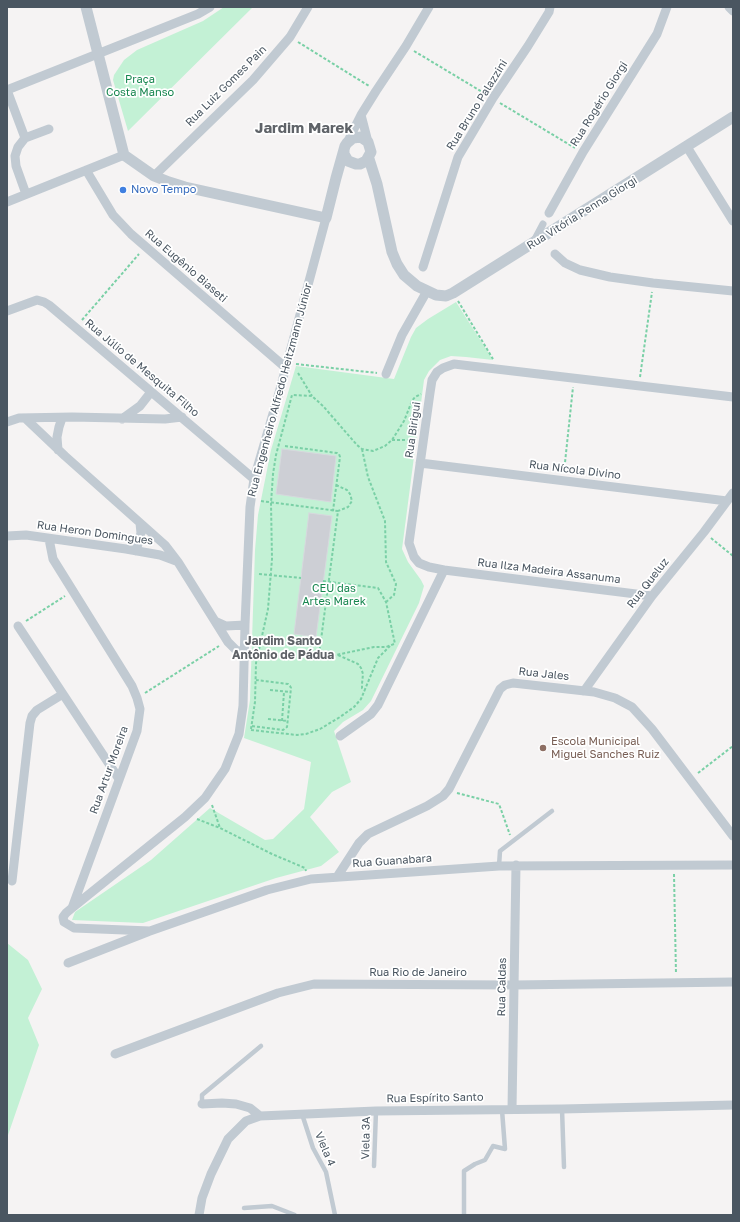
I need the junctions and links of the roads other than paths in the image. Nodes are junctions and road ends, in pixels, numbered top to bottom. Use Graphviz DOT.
graph roads {
  1 [pos="86,7"];
  2 [pos="210,7"];
  3 [pos="308,7"];
  4 [pos="429,7"];
  5 [pos="550,7"];
  6 [pos="667,7"];
  7 [pos="729,7"];
  8 [pos="733,10"];
  9 [pos="98,53"];
  10 [pos="7,90"];
  11 [pos="361,115"];
  12 [pos="733,117"];
  13 [pos="49,129"];
  14 [pos="25,138"];
  15 [pos="368,142"];
  16 [pos="345,146"];
  17 [pos="687,147"];
  18 [pos="124,155"];
  19 [pos="366,161"];
  20 [pos="352,163"];
  21 [pos="86,170"];
  22 [pos="154,176"];
  23 [pos="336,178"];
  24 [pos="26,194"];
  25 [pos="7,202"];
  26 [pos="549,213"];
  27 [pos="326,218"];
  28 [pos="733,221"];
  29 [pos="543,224"];
  30 [pos="533,243"];
  31 [pos="555,254"];
  32 [pos="423,267"];
  33 [pos="427,291"];
  34 [pos="733,291"];
  35 [pos="7,311"];
  36 [pos="286,368"];
  37 [pos="386,374"];
  38 [pos="151,392"];
  39 [pos="733,397"];
  40 [pos="182,417"];
  41 [pos="62,418"];
  42 [pos="26,419"];
  43 [pos="122,419"];
  44 [pos="7,422"];
  45 [pos="58,450"];
  46 [pos="420,463"];
  47 [pos="254,479"];
  48 [pos="733,493"];
  49 [pos="727,501"];
  50 [pos="140,523"];
  51 [pos="7,536"];
  52 [pos="49,539"];
  53 [pos="136,551"];
  54 [pos="178,562"];
  55 [pos="444,570"];
  56 [pos="652,596"];
  57 [pos="215,620"];
  58 [pos="244,625"];
  59 [pos="18,626"];
  60 [pos="244,652"];
  61 [pos="584,691"];
  62 [pos="63,694"];
  63 [pos="340,736"];
  64 [pos="119,779"];
  65 [pos="552,812"];
  66 [pos="733,836"];
  67 [pos="516,865"];
  68 [pos="733,865"];
  69 [pos="499,866"];
  70 [pos="337,877"];
  71 [pos="12,881"];
  72 [pos="72,908"];
  73 [pos="150,931"];
  74 [pos="68,963"];
  75 [pos="733,982"];
  76 [pos="514,985"];
  77 [pos="260,1046"];
  78 [pos="114,1054"];
  79 [pos="202,1104"];
  80 [pos="733,1105"];
  81 [pos="512,1109"];
  82 [pos="562,1109"];
  83 [pos="502,1110"];
  84 [pos="376,1111"];
  85 [pos="302,1114"];
  86 [pos="260,1116"];
  87 [pos="374,1166"];
  88 [pos="564,1167"];
  89 [pos="244,1208"];
  90 [pos="199,1215"];
  91 [pos="295,1215"];
  92 [pos="335,1215"];
  93 [pos="464,1215"];
  1 -- 9 [label="street"];
  2 -- 9 [label="street"];
  3 -- 22 [label="street, Rua Luiz Gomes Pain"];
  4 -- 11 [label="street, Rua Engenheiro Alfredo Heitzmann Júnior"];
  5 -- 32 [label="street, Rua Bruno Palazzini"];
  6 -- 26 [label="street, Rua Rogério Giorgi"];
  7 -- 8 [label="street"];
  9 -- 10 [label="street"];
  9 -- 18 [label="street"];
  10 -- 14 [label="street"];
  11 -- 15 [label="street"];
  11 -- 16 [label="street, Rua Engenheiro Alfredo Heitzmann Júnior"];
  12 -- 17 [label="street, Rua Vitória Penna Giorgi"];
  13 -- 14 [label="street"];
  14 -- 24 [label="street"];
  15 -- 16 [label="street"];
  15 -- 19 [label="street"];
  16 -- 20 [label="street"];
  16 -- 23 [label="street, Rua Engenheiro Alfredo Heitzmann Júnior"];
  17 -- 28 [label="street"];
  17 -- 30 [label="street, Rua Vitória Penna Giorgi"];
  18 -- 21 [label="street"];
  18 -- 22 [label="street"];
  19 -- 20 [label="street"];
  19 -- 33 [label="street, Rua Vitória Penna Giorgi"];
  20 -- 23 [label="street, Rua Engenheiro Alfredo Heitzmann Júnior"];
  21 -- 24 [label="street"];
  21 -- 36 [label="street, Rua Eugênio Biaseti"];
  22 -- 27 [label="street"];
  23 -- 27 [label="street, Rua Engenheiro Alfredo Heitzmann Júnior"];
  24 -- 25 [label="street"];
  27 -- 36 [label="street, Rua Engenheiro Alfredo Heitzmann Júnior"];
  29 -- 30 [label="street"];
  30 -- 33 [label="street, Rua Vitória Penna Giorgi"];
  31 -- 34 [label="street"];
  33 -- 37 [label="street"];
  35 -- 38 [label="street, Rua Júlio de Mesquita Filho"];
  36 -- 47 [label="street, Rua Engenheiro Alfredo Heitzmann Júnior"];
  38 -- 40 [label="street, Rua Júlio de Mesquita Filho"];
  38 -- 43 [label="street"];
  39 -- 46 [label="street, Rua Birigui"];
  40 -- 43 [label="street"];
  40 -- 47 [label="street, Rua Júlio de Mesquita Filho"];
  41 -- 42 [label="street"];
  41 -- 43 [label="street"];
  41 -- 45 [label="street"];
  42 -- 44 [label="street"];
  42 -- 45 [label="street"];
  45 -- 50 [label="street"];
  46 -- 49 [label="street, Rua Nícola Divino"];
  46 -- 55 [label="street, Rua Birigui"];
  47 -- 58 [label="street, Rua Engenheiro Alfredo Heitzmann Júnior"];
  48 -- 49 [label="street, Rua Queluz"];
  49 -- 56 [label="street, Rua Queluz"];
  50 -- 53 [label="street"];
  50 -- 54 [label="street"];
  51 -- 52 [label="street, Rua Heron Domingues"];
  52 -- 53 [label="street, Rua Heron Domingues"];
  52 -- 64 [label="street, Rua Artur Moreira"];
  53 -- 54 [label="street, Rua Heron Domingues"];
  54 -- 57 [label="street"];
  55 -- 56 [label="street, Rua Ilza Madeira Assanuma"];
  55 -- 63 [label="street"];
  56 -- 61 [label="street, Rua Queluz"];
  57 -- 58 [label="street"];
  57 -- 60 [label="street"];
  58 -- 60 [label="street, Rua Engenheiro Alfredo Heitzmann Júnior"];
  59 -- 62 [label="street"];
  60 -- 72 [label="street, Rua Engenheiro Alfredo Heitzmann Júnior"];
  61 -- 66 [label="street, Rua Jales"];
  61 -- 70 [label="street, Rua Jales"];
  62 -- 64 [label="street"];
  62 -- 71 [label="street"];
  64 -- 72 [label="street, Rua Artur Moreira"];
  65 -- 69 [label="lane"];
  67 -- 68 [label="street, Rua Guanabara"];
  67 -- 69 [label="street, Rua Guanabara"];
  67 -- 76 [label="street, Rua Caldas"];
  69 -- 70 [label="street, Rua Guanabara"];
  70 -- 73 [label="street, Rua Guanabara"];
  72 -- 73 [label="street, Rua Engenheiro Alfredo Heitzmann Júnior"];
  73 -- 74 [label="street, Rua Guanabara"];
  75 -- 76 [label="street, Rua Rio de Janeiro"];
  76 -- 78 [label="street, Rua Rio de Janeiro"];
  76 -- 81 [label="street, Rua Caldas"];
  77 -- 79 [label="lane"];
  79 -- 86 [label="street"];
  80 -- 82 [label="street, Rua Espírito Santo"];
  81 -- 82 [label="street, Rua Espírito Santo"];
  81 -- 83 [label="street, Rua Espírito Santo"];
  82 -- 88 [label="lane"];
  83 -- 84 [label="street, Rua Espírito Santo"];
  83 -- 93 [label="lane"];
  84 -- 85 [label="street, Rua Espírito Santo"];
  84 -- 87 [label="lane, Viela 3A"];
  85 -- 86 [label="street, Rua Espírito Santo"];
  85 -- 92 [label="lane, Viela 4"];
  86 -- 90 [label="street, Rua Espírito Santo"];
  89 -- 91 [label="lane"];
}
